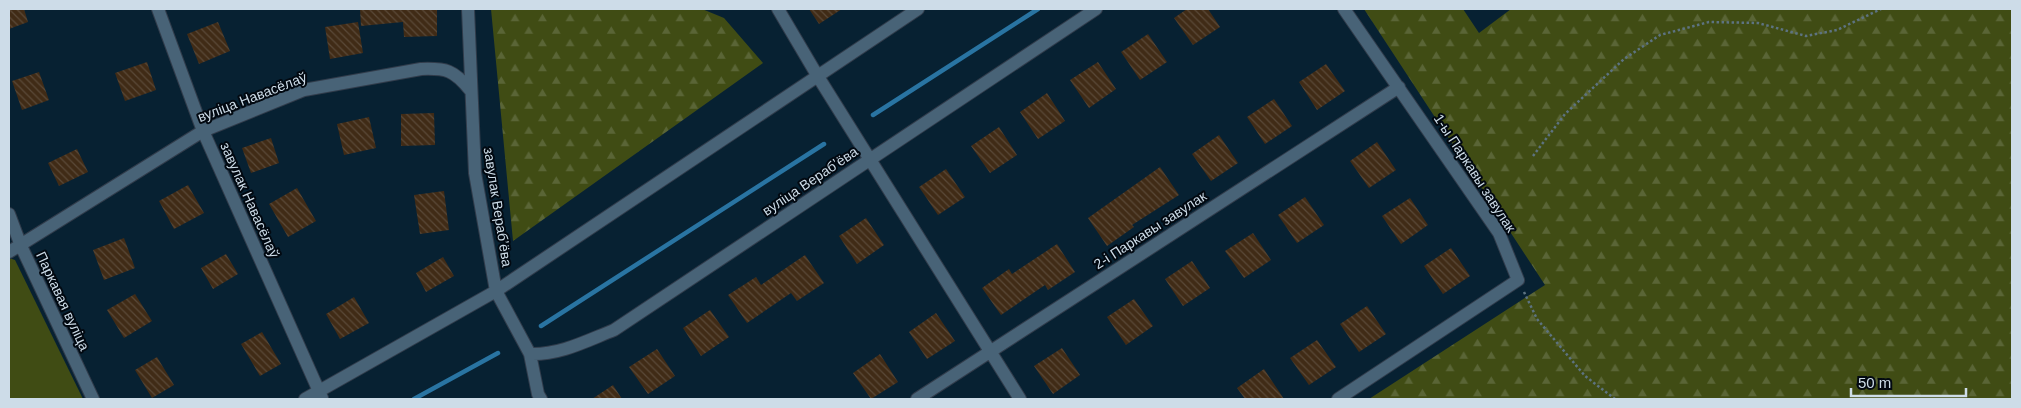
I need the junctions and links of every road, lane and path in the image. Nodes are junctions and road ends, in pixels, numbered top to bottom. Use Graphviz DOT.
graph roads {
  1 [pos="158,9"];
  2 [pos="468,9"];
  3 [pos="778,9"];
  4 [pos="918,9"];
  5 [pos="1096,9"];
  6 [pos="1344,9"];
  7 [pos="1881,9"];
  8 [pos="817,76"];
  9 [pos="1399,87"];
  10 [pos="470,90"];
  11 [pos="203,131"];
  12 [pos="1533,156"];
  13 [pos="871,159"];
  14 [pos="9,214"];
  15 [pos="21,246"];
  16 [pos="9,252"];
  17 [pos="1518,280"];
  18 [pos="496,291"];
  19 [pos="989,352"];
  20 [pos="530,354"];
  21 [pos="321,396"];
  22 [pos="93,399"];
  23 [pos="305,399"];
  24 [pos="541,399"];
  25 [pos="916,399"];
  26 [pos="1020,399"];
  27 [pos="1338,399"];
  28 [pos="1615,399"];
  1 -- 11 [label="street, завулак Навасёлаў"];
  2 -- 10 [label="street, завулак Верабʼёва"];
  3 -- 8 [label="street"];
  4 -- 8 [label="street"];
  5 -- 13 [label="street, вуліца Верабʼёва"];
  6 -- 9 [label="street, 1-ы Паркавы завулак"];
  7 -- 12 [label="path"];
  8 -- 13 [label="street"];
  8 -- 18 [label="street"];
  9 -- 17 [label="street, 1-ы Паркавы завулак"];
  9 -- 19 [label="street, 2-і Паркавы завулак"];
  10 -- 11 [label="street, вуліца Навасёлаў"];
  10 -- 18 [label="street, завулак Верабʼёва"];
  11 -- 15 [label="street, вуліца Навасёлаў"];
  11 -- 21 [label="street, завулак Навасёлаў"];
  13 -- 19 [label="street"];
  13 -- 20 [label="street, вуліца Верабʼёва"];
  14 -- 15 [label="street, Паркавая вуліца"];
  15 -- 16 [label="street, вуліца Навасёлаў"];
  15 -- 22 [label="street, Паркавая вуліца"];
  17 -- 27 [label="street"];
  17 -- 28 [label="path"];
  18 -- 20 [label="street, завулак Верабʼёва"];
  18 -- 21 [label="street"];
  19 -- 25 [label="street, 2-і Паркавы завулак"];
  19 -- 26 [label="street"];
  20 -- 24 [label="street, завулак Верабʼёва"];
  21 -- 23 [label="street"];
}
